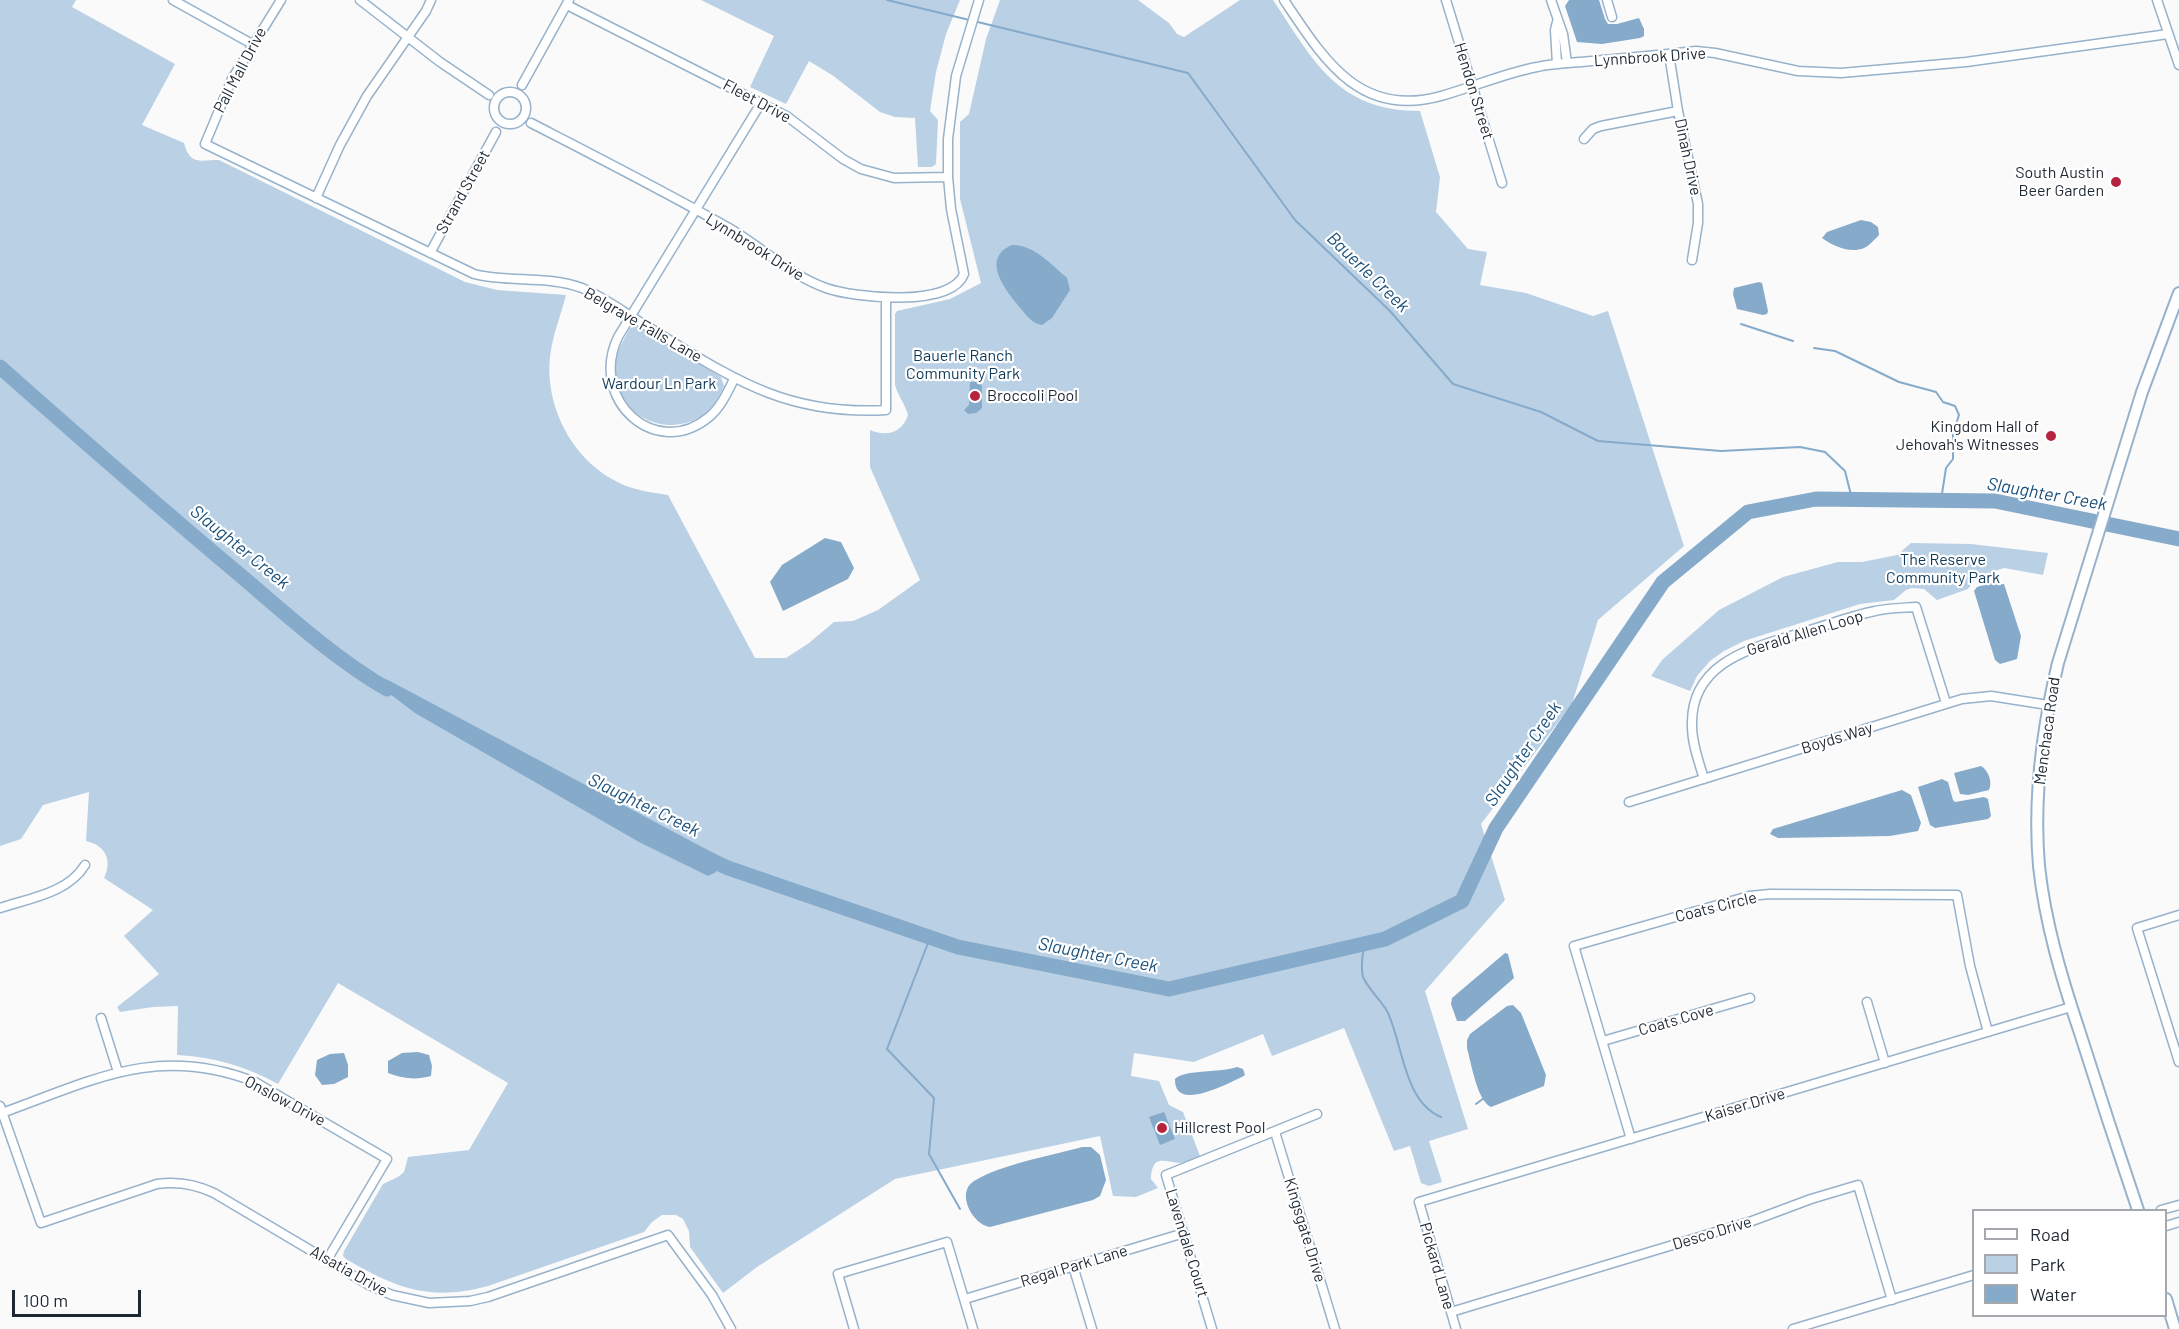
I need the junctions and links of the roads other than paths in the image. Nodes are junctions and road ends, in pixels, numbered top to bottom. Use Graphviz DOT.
graph roads {
  1 [pos="173,0"];
  2 [pos="280,0"];
  3 [pos="360,0"];
  4 [pos="431,0"];
  5 [pos="979,0"];
  6 [pos="1284,0"];
  7 [pos="1446,0"];
  8 [pos="1551,0"];
  9 [pos="1607,0"];
  10 [pos="2157,0"];
  11 [pos="568,2"];
  12 [pos="1612,17"];
  13 [pos="2168,34"];
  14 [pos="408,38"];
  15 [pos="252,44"];
  16 [pos="1670,54"];
  17 [pos="1562,63"];
  18 [pos="2179,65"];
  19 [pos="522,85"];
  20 [pos="1473,86"];
  21 [pos="513,92"];
  22 [pos="489,95"];
  23 [pos="499,95"];
  24 [pos="522,97"];
  25 [pos="761,103"];
  26 [pos="494,104"];
  27 [pos="1678,111"];
  28 [pos="526,112"];
  29 [pos="497,119"];
  30 [pos="519,122"];
  31 [pos="531,123"];
  32 [pos="506,124"];
  33 [pos="496,132"];
  34 [pos="1584,139"];
  35 [pos="205,144"];
  36 [pos="948,177"];
  37 [pos="1502,183"];
  38 [pos="316,198"];
  39 [pos="696,210"];
  40 [pos="430,253"];
  41 [pos="1692,260"];
  42 [pos="2179,293"];
  43 [pos="886,298"];
  44 [pos="632,317"];
  45 [pos="734,379"];
  46 [pos="1946,704"];
  47 [pos="2048,705"];
  48 [pos="1704,779"];
  49 [pos="1629,802"];
  50 [pos="85,865"];
  51 [pos="0,908"];
  52 [pos="2179,915"];
  53 [pos="1750,998"];
  54 [pos="1867,1002"];
  55 [pos="2072,1007"];
  56 [pos="101,1018"];
  57 [pos="1989,1032"];
  58 [pos="1603,1041"];
  59 [pos="2179,1062"];
  60 [pos="1885,1063"];
  61 [pos="118,1072"];
  62 [pos="1,1109"];
  63 [pos="1317,1114"];
  64 [pos="1275,1132"];
  65 [pos="1631,1139"];
  66 [pos="1419,1202"];
  67 [pos="2138,1209"];
  68 [pos="1184,1233"];
  69 [pos="327,1260"];
  70 [pos="1073,1266"];
  71 [pos="1972,1276"];
  72 [pos="964,1299"];
  73 [pos="1892,1300"];
  74 [pos="2167,1302"];
  75 [pos="1451,1312"];
  76 [pos="1796,1328"];
  77 [pos="731,1329"];
  78 [pos="854,1329"];
  79 [pos="973,1329"];
  80 [pos="1092,1329"];
  81 [pos="1212,1329"];
  82 [pos="1335,1329"];
  83 [pos="1456,1329"];
  84 [pos="2175,1329"];
  1 -- 15 [label="street"];
  2 -- 15 [label="street, Pall Mall Drive"];
  3 -- 14 [label="street"];
  4 -- 14 [label="street"];
  5 -- 36 [label="street, Lynnbrook Drive"];
  6 -- 20 [label="street, Lynnbrook Drive"];
  7 -- 20 [label="street, Hendon Street"];
  8 -- 17 [label="street"];
  9 -- 12 [label="street"];
  10 -- 13 [label="street"];
  11 -- 19 [label="street"];
  11 -- 25 [label="street, Fleet Drive"];
  13 -- 16 [label="street, Lynnbrook Drive"];
  13 -- 18 [label="street"];
  14 -- 22 [label="street"];
  14 -- 38 [label="street"];
  15 -- 35 [label="street, Pall Mall Drive"];
  16 -- 17 [label="street, Lynnbrook Drive"];
  16 -- 27 [label="street, Dinah Drive"];
  17 -- 20 [label="street, Lynnbrook Drive"];
  19 -- 21 [label="street"];
  19 -- 24 [label="street"];
  20 -- 37 [label="street, Hendon Street"];
  21 -- 23 [label="street"];
  21 -- 24 [label="street"];
  22 -- 23 [label="street"];
  22 -- 26 [label="street"];
  23 -- 26 [label="street"];
  24 -- 28 [label="street"];
  25 -- 36 [label="street, Fleet Drive"];
  25 -- 39 [label="street"];
  26 -- 29 [label="street"];
  27 -- 34 [label="street"];
  27 -- 41 [label="street, Dinah Drive"];
  28 -- 30 [label="street"];
  28 -- 31 [label="street"];
  29 -- 32 [label="street"];
  29 -- 33 [label="street, Strand Street"];
  30 -- 31 [label="street, Lynnbrook Drive"];
  30 -- 32 [label="street"];
  31 -- 39 [label="street, Lynnbrook Drive"];
  32 -- 33 [label="street, Strand Street"];
  33 -- 40 [label="street, Strand Street"];
  35 -- 38 [label="street, Belgrave Falls Lane"];
  36 -- 43 [label="street, Lynnbrook Drive"];
  38 -- 40 [label="street, Belgrave Falls Lane"];
  39 -- 43 [label="street, Lynnbrook Drive"];
  39 -- 44 [label="street"];
  40 -- 44 [label="street, Belgrave Falls Lane"];
  42 -- 47 [label="main road, Menchaca Road"];
  43 -- 45 [label="street, Belgrave Falls Lane"];
  44 -- 45 [label="street, Belgrave Falls Lane"];
  44 -- 45 [label="street"];
  46 -- 47 [label="street, Boyds Way"];
  46 -- 48 [label="street, Boyds Way"];
  46 -- 48 [label="street, Gerald Allen Loop"];
  47 -- 55 [label="main road, Menchaca Road"];
  48 -- 49 [label="street, Boyds Way"];
  50 -- 51 [label="street"];
  52 -- 59 [label="street"];
  53 -- 58 [label="street, Coats Cove"];
  54 -- 60 [label="street"];
  55 -- 57 [label="street, Kaiser Drive"];
  55 -- 67 [label="main road, Menchaca Road"];
  56 -- 61 [label="street"];
  57 -- 58 [label="street, Coats Circle"];
  57 -- 60 [label="street, Kaiser Drive"];
  58 -- 65 [label="street, Coats Circle"];
  60 -- 65 [label="street, Kaiser Drive"];
  61 -- 62 [label="street, Onslow Drive"];
  61 -- 69 [label="street, Onslow Drive"];
  62 -- 69 [label="street, Alsatia Drive"];
  63 -- 64 [label="street, Lavendale Court"];
  64 -- 68 [label="street, Lavendale Court"];
  64 -- 82 [label="street, Kingsgate Drive"];
  65 -- 66 [label="street, Kaiser Drive"];
  66 -- 75 [label="street, Pickard Lane"];
  68 -- 70 [label="street, Regal Park Lane"];
  68 -- 81 [label="street, Lavendale Court"];
  69 -- 77 [label="street, Alsatia Drive"];
  70 -- 72 [label="street, Regal Park Lane"];
  70 -- 80 [label="street"];
  71 -- 73 [label="street"];
  72 -- 78 [label="street"];
  72 -- 79 [label="street"];
  73 -- 75 [label="street, Desco Drive"];
  73 -- 76 [label="street"];
  74 -- 84 [label="main road"];
  75 -- 83 [label="street, Pickard Lane"];
}
